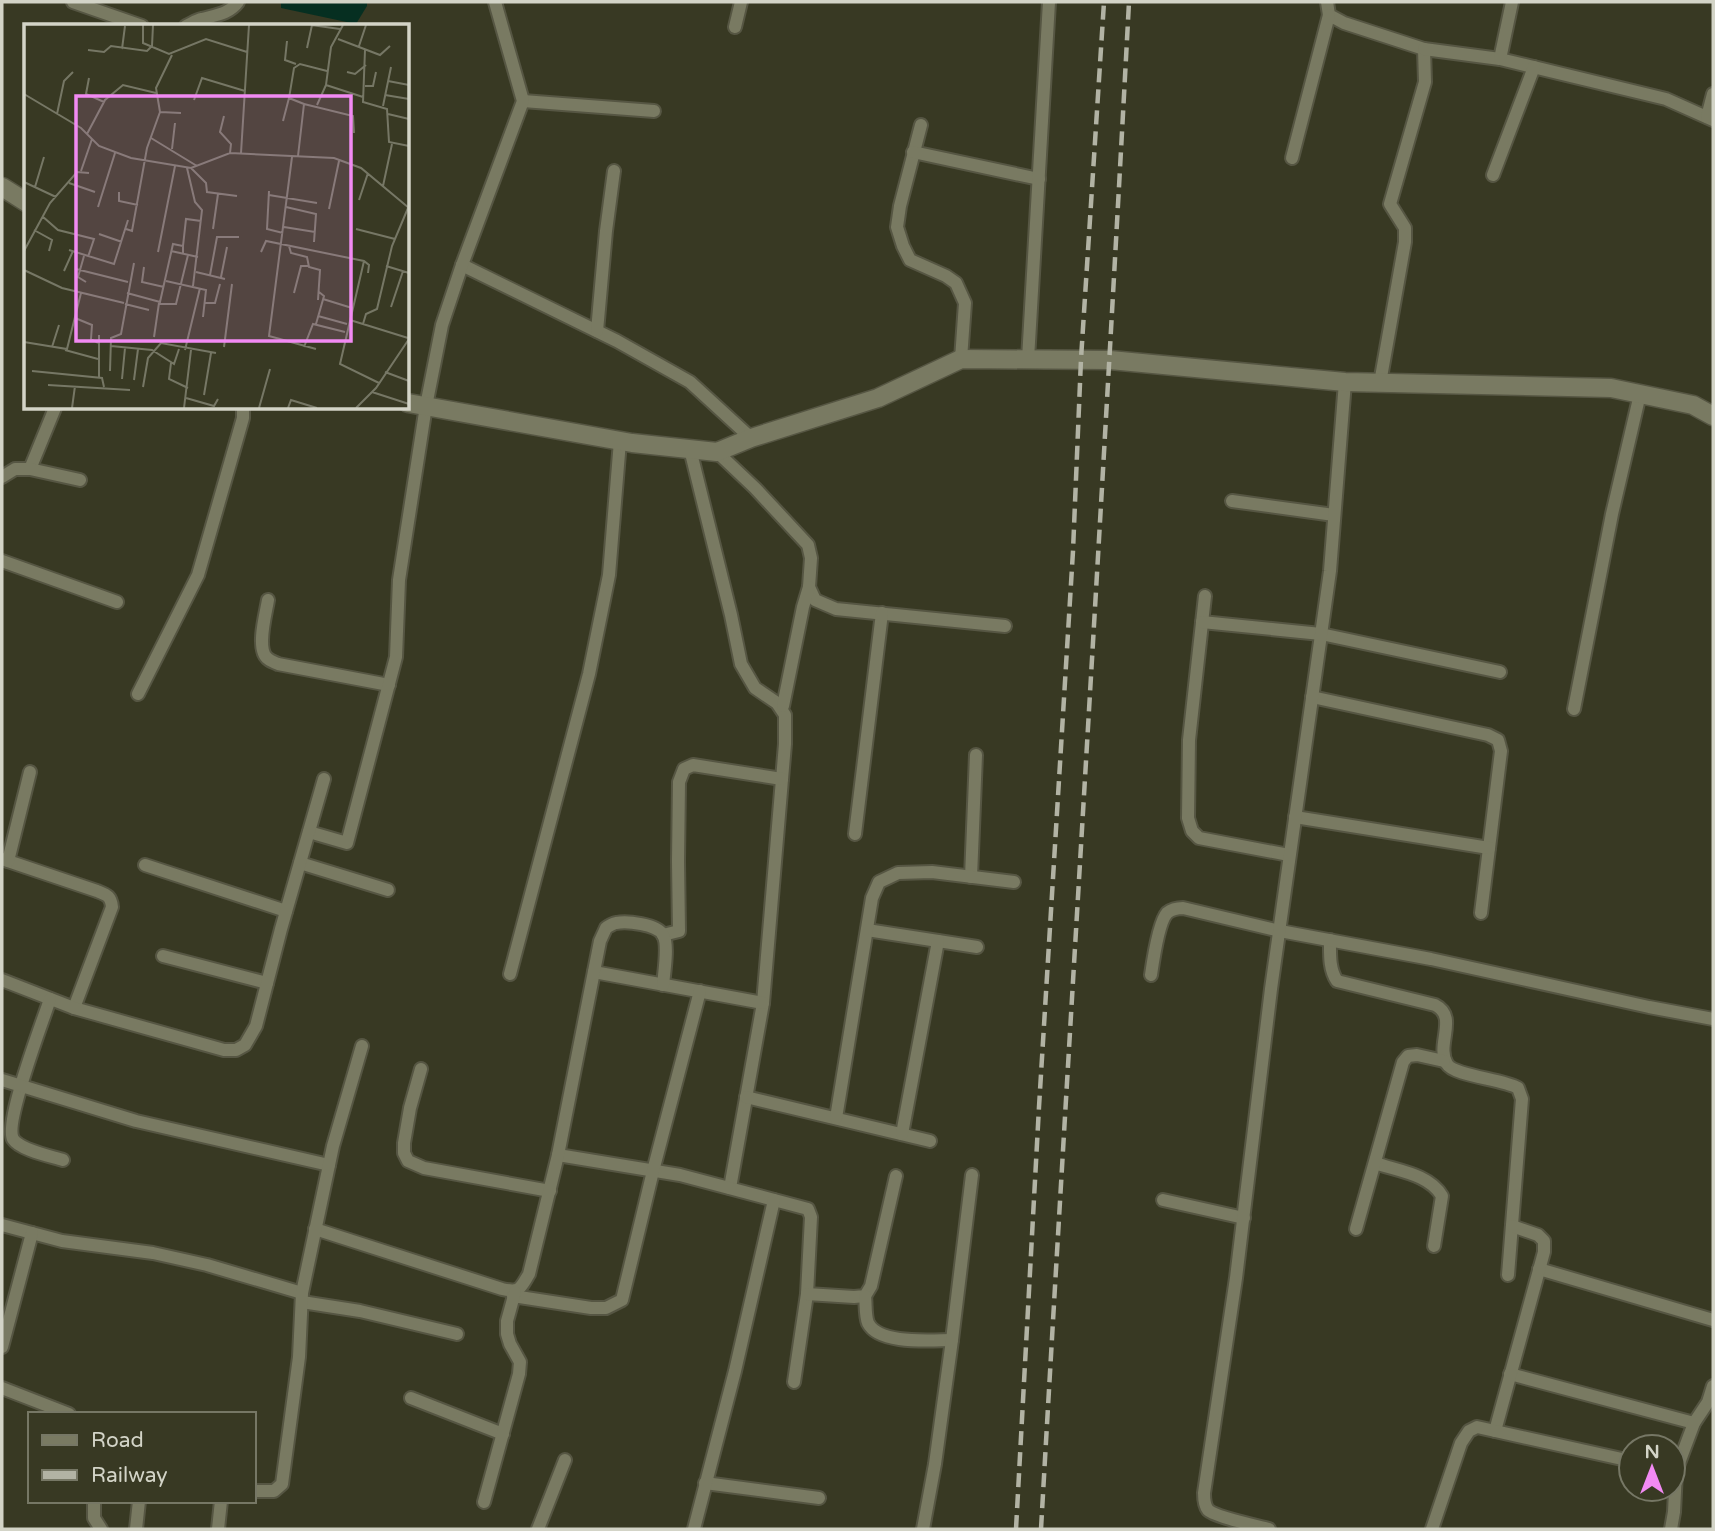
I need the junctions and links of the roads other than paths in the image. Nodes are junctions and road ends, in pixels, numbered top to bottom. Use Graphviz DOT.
graph roads {
  1 [pos="73,2"];
  2 [pos="239,2"];
  3 [pos="495,2"];
  4 [pos="741,2"];
  5 [pos="1049,2"];
  6 [pos="1511,2"];
  7 [pos="1328,8"];
  8 [pos="136,24"];
  9 [pos="190,24"];
  10 [pos="735,27"];
  11 [pos="1424,50"];
  12 [pos="1500,58"];
  13 [pos="1534,67"];
  14 [pos="1713,94"];
  15 [pos="523,100"];
  16 [pos="654,111"];
  17 [pos="1710,119"];
  18 [pos="920,125"];
  19 [pos="913,152"];
  20 [pos="1292,158"];
  21 [pos="614,171"];
  22 [pos="1493,175"];
  23 [pos="1039,179"];
  24 [pos="2,187"];
  25 [pos="24,201"];
  26 [pos="462,265"];
  27 [pos="597,331"];
  28 [pos="961,359"];
  29 [pos="1028,359"];
  30 [pos="1345,382"];
  31 [pos="1380,383"];
  32 [pos="1640,394"];
  33 [pos="410,403"];
  34 [pos="426,406"];
  35 [pos="54,410"];
  36 [pos="243,410"];
  37 [pos="1713,416"];
  38 [pos="751,438"];
  39 [pos="620,441"];
  40 [pos="690,449"];
  41 [pos="717,452"];
  42 [pos="30,469"];
  43 [pos="2,477"];
  44 [pos="80,480"];
  45 [pos="1232,501"];
  46 [pos="1334,515"];
  47 [pos="2,561"];
  48 [pos="808,587"];
  49 [pos="1205,596"];
  50 [pos="268,600"];
  51 [pos="117,602"];
  52 [pos="882,613"];
  53 [pos="1202,622"];
  54 [pos="1005,626"];
  55 [pos="1321,634"];
  56 [pos="1500,672"];
  57 [pos="389,685"];
  58 [pos="138,694"];
  59 [pos="1312,697"];
  60 [pos="782,708"];
  61 [pos="1574,709"];
  62 [pos="976,755"];
  63 [pos="30,772"];
  64 [pos="324,779"];
  65 [pos="782,779"];
  66 [pos="1295,817"];
  67 [pos="309,832"];
  68 [pos="855,834"];
  69 [pos="1489,848"];
  70 [pos="1289,855"];
  71 [pos="5,860"];
  72 [pos="300,863"];
  73 [pos="145,865"];
  74 [pos="971,877"];
  75 [pos="1014,883"];
  76 [pos="388,890"];
  77 [pos="286,911"];
  78 [pos="1481,913"];
  79 [pos="867,930"];
  80 [pos="1280,931"];
  81 [pos="663,934"];
  82 [pos="1330,940"];
  83 [pos="938,941"];
  84 [pos="977,947"];
  85 [pos="163,956"];
  86 [pos="594,972"];
  87 [pos="510,974"];
  88 [pos="1151,975"];
  89 [pos="2,980"];
  90 [pos="267,983"];
  91 [pos="663,985"];
  92 [pos="700,992"];
  93 [pos="50,999"];
  94 [pos="763,1003"];
  95 [pos="74,1008"];
  96 [pos="1713,1019"];
  97 [pos="362,1046"];
  98 [pos="1444,1061"];
  99 [pos="421,1069"];
  100 [pos="2,1080"];
  101 [pos="21,1086"];
  102 [pos="746,1097"];
  103 [pos="836,1118"];
  104 [pos="902,1134"];
  105 [pos="930,1141"];
  106 [pos="558,1155"];
  107 [pos="63,1160"];
  108 [pos="1375,1164"];
  109 [pos="329,1165"];
  110 [pos="653,1171"];
  111 [pos="972,1175"];
  112 [pos="896,1176"];
  113 [pos="730,1188"];
  114 [pos="550,1191"];
  115 [pos="774,1200"];
  116 [pos="1163,1200"];
  117 [pos="1244,1218"];
  118 [pos="2,1225"];
  119 [pos="1512,1226"];
  120 [pos="315,1229"];
  121 [pos="1356,1229"];
  122 [pos="32,1233"];
  123 [pos="1434,1246"];
  124 [pos="1539,1269"];
  125 [pos="1508,1275"];
  126 [pos="514,1294"];
  127 [pos="807,1294"];
  128 [pos="865,1296"];
  129 [pos="302,1298"];
  130 [pos="1713,1320"];
  131 [pos="457,1334"];
  132 [pos="953,1340"];
  133 [pos="2,1347"];
  134 [pos="1510,1374"];
  135 [pos="794,1381"];
  136 [pos="1713,1386"];
  137 [pos="2,1388"];
  138 [pos="411,1398"];
  139 [pos="1710,1402"];
  140 [pos="64,1412"];
  141 [pos="1694,1423"];
  142 [pos="1495,1431"];
  143 [pos="503,1434"];
  144 [pos="1687,1440"];
  145 [pos="1617,1458"];
  146 [pos="565,1460"];
  147 [pos="705,1483"];
  148 [pos="256,1491"];
  149 [pos="819,1499"];
  150 [pos="485,1502"];
  151 [pos="94,1503"];
  152 [pos="139,1503"];
  153 [pos="221,1503"];
  154 [pos="1674,1503"];
  155 [pos="101,1529"];
  156 [pos="136,1529"];
  157 [pos="218,1529"];
  158 [pos="538,1529"];
  159 [pos="694,1529"];
  160 [pos="923,1529"];
  161 [pos="1269,1529"];
  162 [pos="1432,1529"];
  163 [pos="1671,1529"];
  1 -- 8 [label="street"];
  2 -- 9 [label="street"];
  3 -- 15 [label="street"];
  4 -- 10 [label="street"];
  5 -- 23 [label="street"];
  6 -- 12 [label="street"];
  7 -- 11 [label="street"];
  7 -- 20 [label="street"];
  11 -- 12 [label="street"];
  11 -- 31 [label="street"];
  12 -- 13 [label="street"];
  13 -- 17 [label="street"];
  13 -- 22 [label="street"];
  14 -- 17 [label="street"];
  15 -- 16 [label="street"];
  15 -- 26 [label="street"];
  18 -- 19 [label="street"];
  19 -- 23 [label="street"];
  19 -- 28 [label="street"];
  21 -- 27 [label="street"];
  23 -- 29 [label="street"];
  24 -- 25 [label="main road"];
  26 -- 27 [label="street"];
  26 -- 34 [label="street"];
  27 -- 38 [label="street"];
  28 -- 29 [label="main road"];
  28 -- 38 [label="main road"];
  29 -- 30 [label="main road"];
  30 -- 31 [label="main road"];
  30 -- 46 [label="street"];
  31 -- 32 [label="main road"];
  32 -- 37 [label="main road"];
  32 -- 61 [label="street"];
  33 -- 34 [label="main road"];
  34 -- 39 [label="main road"];
  34 -- 57 [label="street"];
  35 -- 42 [label="street"];
  36 -- 58 [label="street"];
  38 -- 41 [label="main road"];
  39 -- 40 [label="main road"];
  39 -- 87 [label="street"];
  40 -- 41 [label="main road"];
  40 -- 60 [label="street"];
  41 -- 48 [label="street"];
  42 -- 43 [label="street"];
  42 -- 44 [label="street"];
  45 -- 46 [label="street"];
  46 -- 55 [label="street"];
  47 -- 51 [label="street"];
  48 -- 52 [label="street"];
  48 -- 60 [label="street"];
  49 -- 53 [label="street"];
  50 -- 57 [label="street"];
  52 -- 54 [label="street"];
  52 -- 68 [label="street"];
  53 -- 55 [label="street"];
  53 -- 70 [label="street"];
  55 -- 56 [label="street"];
  55 -- 59 [label="street"];
  57 -- 67 [label="street"];
  59 -- 66 [label="street"];
  59 -- 69 [label="street"];
  60 -- 65 [label="street"];
  62 -- 74 [label="street"];
  63 -- 71 [label="street"];
  64 -- 67 [label="street"];
  65 -- 81 [label="street"];
  65 -- 94 [label="street"];
  66 -- 69 [label="street"];
  66 -- 70 [label="street"];
  67 -- 72 [label="street"];
  69 -- 78 [label="street"];
  70 -- 80 [label="street"];
  71 -- 95 [label="street"];
  72 -- 76 [label="street"];
  72 -- 77 [label="street"];
  73 -- 77 [label="street"];
  74 -- 75 [label="street"];
  74 -- 79 [label="street"];
  77 -- 90 [label="street"];
  79 -- 83 [label="street"];
  79 -- 103 [label="street"];
  80 -- 82 [label="street"];
  80 -- 88 [label="street"];
  80 -- 117 [label="street"];
  81 -- 86 [label="street"];
  81 -- 91 [label="street"];
  82 -- 96 [label="street"];
  82 -- 98 [label="street"];
  83 -- 84 [label="street"];
  83 -- 104 [label="street"];
  85 -- 90 [label="street"];
  86 -- 91 [label="street"];
  86 -- 106 [label="street"];
  89 -- 93 [label="street"];
  90 -- 95 [label="street"];
  91 -- 92 [label="street"];
  92 -- 94 [label="street"];
  92 -- 110 [label="street"];
  93 -- 95 [label="street"];
  93 -- 101 [label="street"];
  94 -- 102 [label="street"];
  97 -- 109 [label="street"];
  98 -- 108 [label="street"];
  98 -- 119 [label="street"];
  99 -- 114 [label="street"];
  100 -- 101 [label="street"];
  101 -- 107 [label="street"];
  101 -- 109 [label="street"];
  102 -- 103 [label="street"];
  102 -- 113 [label="street"];
  103 -- 104 [label="street"];
  104 -- 105 [label="street"];
  106 -- 110 [label="street"];
  106 -- 114 [label="street"];
  108 -- 121 [label="street"];
  108 -- 123 [label="street"];
  109 -- 120 [label="street"];
  110 -- 113 [label="street"];
  110 -- 126 [label="street"];
  111 -- 132 [label="street"];
  112 -- 128 [label="street"];
  113 -- 115 [label="street"];
  114 -- 126 [label="street"];
  115 -- 127 [label="street"];
  115 -- 147 [label="street"];
  116 -- 117 [label="street"];
  117 -- 161 [label="street"];
  118 -- 122 [label="street"];
  119 -- 124 [label="street"];
  119 -- 125 [label="street"];
  120 -- 126 [label="street"];
  120 -- 129 [label="street"];
  122 -- 129 [label="street"];
  122 -- 133 [label="street"];
  124 -- 130 [label="street"];
  124 -- 134 [label="street"];
  126 -- 143 [label="street"];
  127 -- 128 [label="street"];
  127 -- 135 [label="street"];
  128 -- 132 [label="street"];
  129 -- 131 [label="street"];
  129 -- 148 [label="street"];
  132 -- 160 [label="street"];
  134 -- 141 [label="street"];
  134 -- 142 [label="street"];
  136 -- 139 [label="street"];
  137 -- 140 [label="street"];
  138 -- 143 [label="street"];
  139 -- 141 [label="street"];
  141 -- 144 [label="street"];
  142 -- 145 [label="street"];
  142 -- 162 [label="street"];
  143 -- 150 [label="street"];
  146 -- 158 [label="street"];
  147 -- 149 [label="street"];
  147 -- 159 [label="street"];
  151 -- 155 [label="street"];
  152 -- 156 [label="street"];
  153 -- 157 [label="street"];
  154 -- 163 [label="street"];
}
